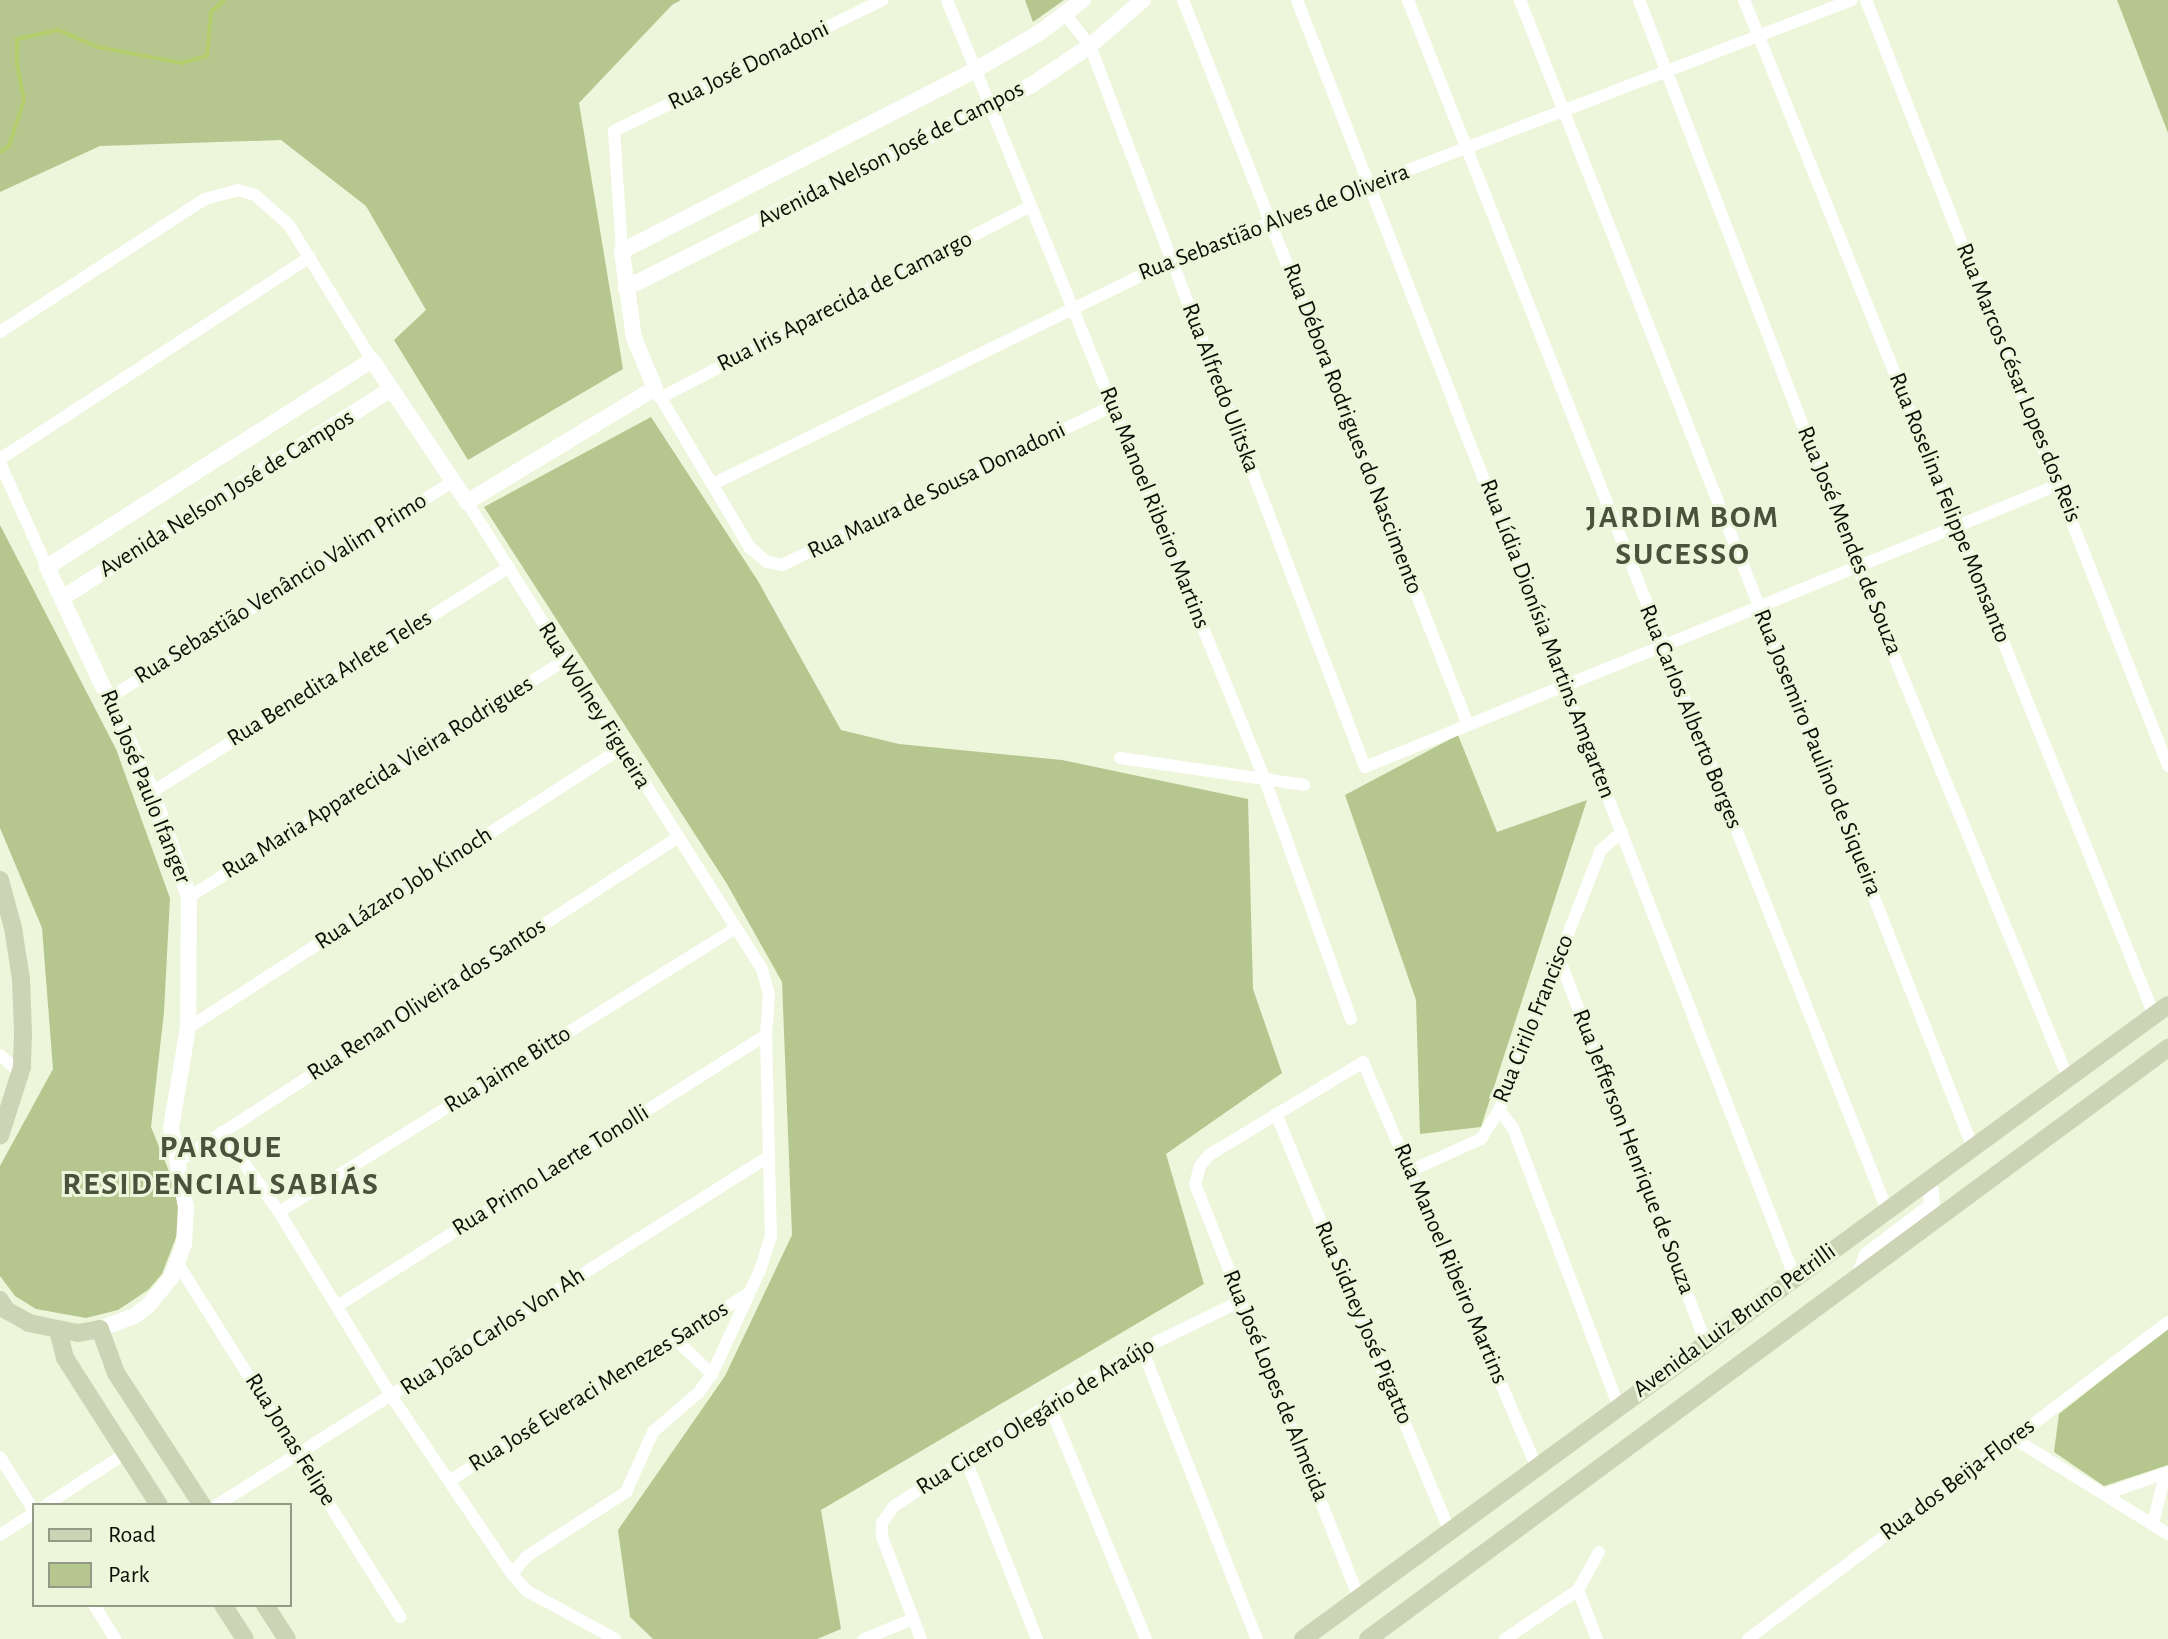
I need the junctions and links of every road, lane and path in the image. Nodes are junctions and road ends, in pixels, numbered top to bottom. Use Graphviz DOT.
graph roads {
  1 [pos="883,0"];
  2 [pos="947,0"];
  3 [pos="1083,0"];
  4 [pos="1143,0"];
  5 [pos="1183,0"];
  6 [pos="1297,0"];
  7 [pos="1408,0"];
  8 [pos="1520,0"];
  9 [pos="1639,0"];
  10 [pos="1744,0"];
  11 [pos="1852,0"];
  12 [pos="1866,0"];
  13 [pos="1065,14"];
  14 [pos="1759,36"];
  15 [pos="1090,46"];
  16 [pos="975,70"];
  17 [pos="1666,71"];
  18 [pos="990,106"];
  19 [pos="1564,111"];
  20 [pos="1466,148"];
  21 [pos="1369,185"];
  22 [pos="1031,206"];
  23 [pos="1271,223"];
  24 [pos="622,251"];
  25 [pos="310,257"];
  26 [pos="1171,261"];
  27 [pos="626,288"];
  28 [pos="1072,308"];
  29 [pos="0,332"];
  30 [pos="372,360"];
  31 [pos="391,389"];
  32 [pos="657,393"];
  33 [pos="1112,406"];
  34 [pos="0,461"];
  35 [pos="453,481"];
  36 [pos="713,484"];
  37 [pos="2058,485"];
  38 [pos="467,502"];
  39 [pos="1956,527"];
  40 [pos="1857,566"];
  41 [pos="47,567"];
  42 [pos="509,567"];
  43 [pos="62,598"];
  44 [pos="1759,607"];
  45 [pos="1662,646"];
  46 [pos="566,660"];
  47 [pos="1565,685"];
  48 [pos="109,698"];
  49 [pos="1468,725"];
  50 [pos="620,749"];
  51 [pos="1120,758"];
  52 [pos="2168,766"];
  53 [pos="1265,780"];
  54 [pos="1304,785"];
  55 [pos="152,792"];
  56 [pos="1622,832"];
  57 [pos="677,838"];
  58 [pos="0,880"];
  59 [pos="189,897"];
  60 [pos="736,928"];
  61 [pos="1556,964"];
  62 [pos="2161,1010"];
  63 [pos="1351,1019"];
  64 [pos="188,1028"];
  65 [pos="766,1035"];
  66 [pos="2168,1048"];
  67 [pos="0,1055"];
  68 [pos="20,1073"];
  69 [pos="2068,1078"];
  70 [pos="1499,1110"];
  71 [pos="1276,1114"];
  72 [pos="222,1132"];
  73 [pos="0,1136"];
  74 [pos="1973,1148"];
  75 [pos="768,1157"];
  76 [pos="177,1162"];
  77 [pos="1945,1168"];
  78 [pos="1410,1171"];
  79 [pos="1921,1186"];
  80 [pos="1967,1195"];
  81 [pos="1887,1210"];
  82 [pos="279,1212"];
  83 [pos="178,1264"];
  84 [pos="1860,1274"];
  85 [pos="1795,1278"];
  86 [pos="749,1293"];
  87 [pos="0,1300"];
  88 [pos="1241,1301"];
  89 [pos="337,1306"];
  90 [pos="2168,1322"];
  91 [pos="100,1329"];
  92 [pos="58,1330"];
  93 [pos="676,1340"];
  94 [pos="1706,1343"];
  95 [pos="1142,1349"];
  96 [pos="712,1374"];
  97 [pos="392,1397"];
  98 [pos="1049,1404"];
  99 [pos="1619,1407"];
  100 [pos="155,1432"];
  101 [pos="2013,1438"];
  102 [pos="126,1453"];
  103 [pos="300,1455"];
  104 [pos="0,1457"];
  105 [pos="965,1458"];
  106 [pos="1537,1467"];
  107 [pos="2166,1473"];
  108 [pos="449,1481"];
  109 [pos="2105,1494"];
  110 [pos="49,1503"];
  111 [pos="158,1503"];
  112 [pos="201,1503"];
  113 [pos="220,1503"];
  114 [pos="32,1509"];
  115 [pos="32,1513"];
  116 [pos="2153,1524"];
  117 [pos="1450,1531"];
  118 [pos="2168,1534"];
  119 [pos="0,1535"];
  120 [pos="1599,1552"];
  121 [pos="512,1574"];
  122 [pos="1578,1590"];
  123 [pos="1359,1598"];
  124 [pos="95,1607"];
  125 [pos="224,1607"];
  126 [pos="266,1607"];
  127 [pos="400,1617"];
  128 [pos="913,1619"];
  129 [pos="115,1639"];
  130 [pos="245,1639"];
  131 [pos="287,1639"];
  132 [pos="615,1639"];
  133 [pos="864,1639"];
  134 [pos="921,1639"];
  135 [pos="1037,1639"];
  136 [pos="1146,1639"];
  137 [pos="1257,1639"];
  138 [pos="1303,1639"];
  139 [pos="1368,1639"];
  140 [pos="1505,1639"];
  141 [pos="1597,1639"];
  142 [pos="1748,1639"];
  1 -- 24 [label="street, Rua José Donadoni"];
  2 -- 16 [label="street, Rua Manoel Ribeiro Martins"];
  3 -- 13 [label="street, Avenida Nelson José de Campos"];
  4 -- 15 [label="street, Avenida Nelson José de Campos"];
  5 -- 23 [label="street, Rua Débora Rodrigues do Nascimento"];
  6 -- 21 [label="street, Rua Lídia Dionísia Martins Amgarten"];
  7 -- 20 [label="street, Rua Carlos Alberto Borges"];
  8 -- 19 [label="street, Rua Josemiro Paulino de Siqueira"];
  9 -- 17 [label="street, Rua José Mendes de Souza"];
  10 -- 14 [label="street, Rua Roselina Felippe Monsanto"];
  11 -- 14 [label="street, Rua Sebastião Alves de Oliveira"];
  12 -- 37 [label="street, Rua Marcos César Lopes dos Reis"];
  13 -- 15 [label="street, Rua Alfredo Ulitska"];
  13 -- 16 [label="street, Avenida Nelson José de Campos"];
  14 -- 17 [label="street, Rua Sebastião Alves de Oliveira"];
  14 -- 39 [label="street, Rua Roselina Felippe Monsanto"];
  15 -- 18 [label="street, Avenida Nelson José de Campos"];
  15 -- 26 [label="street, Rua Alfredo Ulitska"];
  16 -- 18 [label="street, Rua Manoel Ribeiro Martins"];
  16 -- 24 [label="street, Avenida Nelson José de Campos"];
  17 -- 19 [label="street, Rua Sebastião Alves de Oliveira"];
  17 -- 40 [label="street, Rua José Mendes de Souza"];
  18 -- 22 [label="street, Rua Manoel Ribeiro Martins"];
  18 -- 27 [label="street, Avenida Nelson José de Campos"];
  19 -- 20 [label="street, Rua Sebastião Alves de Oliveira"];
  19 -- 44 [label="street, Rua Josemiro Paulino de Siqueira"];
  20 -- 21 [label="street, Rua Sebastião Alves de Oliveira"];
  20 -- 45 [label="street, Rua Carlos Alberto Borges"];
  21 -- 23 [label="street, Rua Sebastião Alves de Oliveira"];
  21 -- 47 [label="street, Rua Lídia Dionísia Martins Amgarten"];
  22 -- 28 [label="street, Rua Manoel Ribeiro Martins"];
  22 -- 32 [label="street, Rua Iris Aparecida de Camargo"];
  23 -- 26 [label="street, Rua Sebastião Alves de Oliveira"];
  23 -- 49 [label="street, Rua Débora Rodrigues do Nascimento"];
  24 -- 27 [label="street"];
  25 -- 29 [label="street, Rua Wolney Figueira"];
  25 -- 30 [label="street, Rua Wolney Figueira"];
  25 -- 34 [label="street"];
  26 -- 28 [label="street, Rua Sebastião Alves de Oliveira"];
  26 -- 49 [label="street, Rua Alfredo Ulitska"];
  27 -- 32 [label="street"];
  28 -- 33 [label="street, Rua Manoel Ribeiro Martins"];
  28 -- 36 [label="street, Rua Sebastião Alves de Oliveira"];
  30 -- 31 [label="street, Rua Wolney Figueira"];
  30 -- 41 [label="street, Avenida Nelson José de Campos"];
  31 -- 35 [label="street, Rua Wolney Figueira"];
  31 -- 43 [label="street, Avenida Nelson José de Campos"];
  32 -- 36 [label="street"];
  32 -- 38 [label="street, Rua Iris Aparecida de Camargo"];
  33 -- 36 [label="street, Rua Maura de Sousa Donadoni"];
  33 -- 53 [label="street, Rua Manoel Ribeiro Martins"];
  34 -- 41 [label="street, Rua José Paulo Ifanger"];
  35 -- 38 [label="street, Rua Wolney Figueira"];
  35 -- 48 [label="street, Rua Sebastião Venâncio Valim Primo"];
  37 -- 39 [label="street"];
  37 -- 52 [label="street, Rua Marcos César Lopes dos Reis"];
  38 -- 42 [label="street, Rua Wolney Figueira"];
  39 -- 40 [label="street"];
  39 -- 62 [label="street, Rua Roselina Felippe Monsanto"];
  40 -- 44 [label="street"];
  40 -- 69 [label="street, Rua José Mendes de Souza"];
  41 -- 43 [label="street, Rua José Paulo Ifanger"];
  42 -- 46 [label="street, Rua Wolney Figueira"];
  42 -- 55 [label="street, Rua Benedita Arlete Teles"];
  43 -- 48 [label="street, Rua José Paulo Ifanger"];
  44 -- 45 [label="street"];
  44 -- 74 [label="street, Rua Josemiro Paulino de Siqueira"];
  45 -- 47 [label="street"];
  45 -- 81 [label="street, Rua Carlos Alberto Borges"];
  46 -- 50 [label="street, Rua Wolney Figueira"];
  46 -- 59 [label="street, Rua Maria Apparecida Vieira Rodrigues"];
  47 -- 49 [label="street"];
  47 -- 56 [label="street, Rua Lídia Dionísia Martins Amgarten"];
  48 -- 55 [label="street, Rua José Paulo Ifanger"];
  50 -- 57 [label="street, Rua Wolney Figueira"];
  50 -- 64 [label="street, Rua Lázaro Job Kinoch"];
  51 -- 53 [label="street"];
  53 -- 54 [label="street"];
  53 -- 63 [label="street, Rua Manoel Ribeiro Martins"];
  55 -- 59 [label="street, Rua José Paulo Ifanger"];
  56 -- 61 [label="street, Rua Cirilo Francisco"];
  56 -- 85 [label="street, Rua Lídia Dionísia Martins Amgarten"];
  57 -- 60 [label="street, Rua Wolney Figueira"];
  57 -- 72 [label="street, Rua Renan Oliveira dos Santos"];
  58 -- 68 [label="main road"];
  59 -- 64 [label="street, Rua José Paulo Ifanger"];
  60 -- 65 [label="street, Rua Wolney Figueira"];
  60 -- 82 [label="street, Rua Jaime Bitto"];
  61 -- 70 [label="street, Rua Cirilo Francisco"];
  61 -- 94 [label="street, Rua Jefferson Henrique de Souza"];
  62 -- 69 [label="main road, Avenida Luiz Bruno Petrilli"];
  64 -- 76 [label="street, Rua José Paulo Ifanger"];
  65 -- 75 [label="street, Rua Wolney Figueira"];
  65 -- 89 [label="street, Rua Primo Laerte Tonolli"];
  66 -- 80 [label="main road, Avenida Luiz Bruno Petrilli"];
  67 -- 68 [label="street"];
  68 -- 73 [label="main road"];
  69 -- 74 [label="main road, Avenida Luiz Bruno Petrilli"];
  70 -- 78 [label="street, Rua Cirilo Francisco"];
  70 -- 99 [label="street"];
  71 -- 78 [label="street, Rua Manoel Ribeiro Martins"];
  71 -- 88 [label="street, Rua José Lopes de Almeida"];
  71 -- 117 [label="street, Rua Sidney José Pigatto"];
  72 -- 76 [label="street, Rua Renan Oliveira dos Santos"];
  72 -- 82 [label="street"];
  74 -- 77 [label="main road, Avenida Luiz Bruno Petrilli"];
  75 -- 86 [label="street, Rua Wolney Figueira"];
  75 -- 97 [label="street, Rua João Carlos Von Ah"];
  76 -- 83 [label="street, Rua José Paulo Ifanger"];
  77 -- 79 [label="main road, Avenida Luiz Bruno Petrilli"];
  77 -- 80 [label="street"];
  78 -- 106 [label="street, Rua Manoel Ribeiro Martins"];
  79 -- 81 [label="main road, Avenida Luiz Bruno Petrilli"];
  79 -- 84 [label="street"];
  80 -- 84 [label="main road, Avenida Luiz Bruno Petrilli"];
  81 -- 85 [label="main road, Avenida Luiz Bruno Petrilli"];
  82 -- 89 [label="street"];
  83 -- 91 [label="street, Rua José Paulo Ifanger"];
  83 -- 103 [label="street, Rua Jonas Felipe"];
  84 -- 139 [label="main road, Avenida Luiz Bruno Petrilli"];
  85 -- 94 [label="main road, Avenida Luiz Bruno Petrilli"];
  86 -- 93 [label="street, Rua José Everaci Menezes Santos"];
  86 -- 96 [label="street, Rua Wolney Figueira"];
  87 -- 92 [label="main road"];
  88 -- 95 [label="street, Rua Cicero Olegário de Araújo"];
  88 -- 123 [label="street, Rua José Lopes de Almeida"];
  89 -- 97 [label="street"];
  90 -- 101 [label="street, Rua dos Beija-Flores"];
  91 -- 92 [label="main road"];
  91 -- 100 [label="main road"];
  92 -- 102 [label="main road"];
  93 -- 96 [label="street"];
  93 -- 108 [label="street, Rua José Everaci Menezes Santos"];
  94 -- 99 [label="main road, Avenida Luiz Bruno Petrilli"];
  95 -- 98 [label="street, Rua Cicero Olegário de Araújo"];
  95 -- 137 [label="street"];
  96 -- 121 [label="street, Rua Wolney Figueira"];
  97 -- 103 [label="street, Rua João Carlos Von Ah"];
  97 -- 108 [label="street"];
  98 -- 105 [label="street, Rua Cicero Olegário de Araújo"];
  98 -- 136 [label="street"];
  99 -- 106 [label="main road, Avenida Luiz Bruno Petrilli"];
  100 -- 102 [label="main road"];
  100 -- 112 [label="main road"];
  101 -- 109 [label="street"];
  101 -- 142 [label="street, Rua dos Beija-Flores"];
  102 -- 110 [label="street"];
  102 -- 111 [label="main road"];
  103 -- 113 [label="street, Rua João Carlos Von Ah"];
  103 -- 127 [label="street, Rua Jonas Felipe"];
  104 -- 114 [label="street"];
  105 -- 128 [label="street, Rua Cicero Olegário de Araújo"];
  105 -- 135 [label="street"];
  106 -- 117 [label="main road, Avenida Luiz Bruno Petrilli"];
  107 -- 109 [label="street"];
  107 -- 116 [label="street"];
  108 -- 121 [label="street"];
  109 -- 116 [label="street"];
  115 -- 119 [label="street"];
  116 -- 118 [label="street"];
  117 -- 123 [label="main road, Avenida Luiz Bruno Petrilli"];
  120 -- 122 [label="street"];
  121 -- 132 [label="street"];
  122 -- 140 [label="street"];
  122 -- 141 [label="street"];
  123 -- 138 [label="main road, Avenida Luiz Bruno Petrilli"];
  124 -- 129 [label="street"];
  125 -- 130 [label="main road"];
  126 -- 131 [label="main road"];
  128 -- 133 [label="street"];
  128 -- 134 [label="street"];
}
